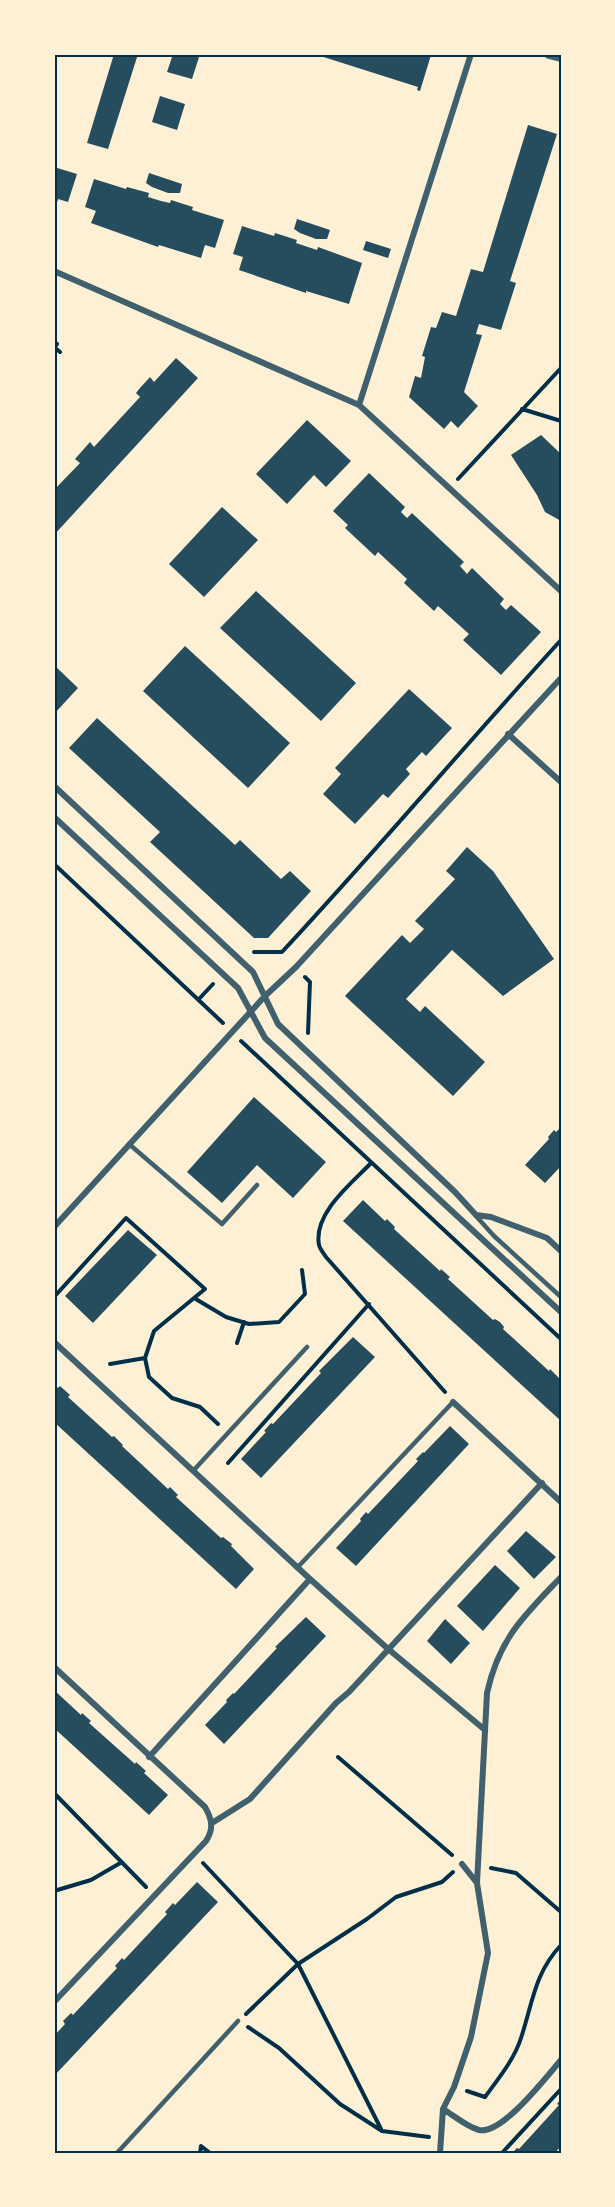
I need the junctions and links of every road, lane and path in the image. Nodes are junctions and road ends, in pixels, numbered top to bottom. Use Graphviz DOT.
graph roads {
  1 [pos="471,54"];
  2 [pos="549,54"];
  3 [pos="561,57"];
  4 [pos="54,272"];
  5 [pos="54,342"];
  6 [pos="54,347"];
  7 [pos="60,352"];
  8 [pos="561,368"];
  9 [pos="359,405"];
  10 [pos="522,409"];
  11 [pos="561,421"];
  12 [pos="450,488"];
  13 [pos="561,591"];
  14 [pos="561,640"];
  15 [pos="561,678"];
  16 [pos="508,734"];
  17 [pos="561,782"];
  18 [pos="54,786"];
  19 [pos="54,817"];
  20 [pos="54,864"];
  21 [pos="237,957"];
  22 [pos="223,974"];
  23 [pos="310,982"];
  24 [pos="265,996"];
  25 [pos="199,999"];
  26 [pos="251,1011"];
  27 [pos="222,1022"];
  28 [pos="309,1032"];
  29 [pos="242,1042"];
  30 [pos="129,1144"];
  31 [pos="385,1149"];
  32 [pos="371,1163"];
  33 [pos="257,1185"];
  34 [pos="476,1215"];
  35 [pos="54,1227"];
  36 [pos="561,1251"];
  37 [pos="302,1270"];
  38 [pos="54,1297"];
  39 [pos="561,1297"];
  40 [pos="194,1298"];
  41 [pos="369,1304"];
  42 [pos="561,1312"];
  43 [pos="244,1322"];
  44 [pos="561,1339"];
  45 [pos="54,1342"];
  46 [pos="237,1343"];
  47 [pos="307,1347"];
  48 [pos="145,1358"];
  49 [pos="110,1364"];
  50 [pos="453,1402"];
  51 [pos="227,1433"];
  52 [pos="228,1463"];
  53 [pos="193,1471"];
  54 [pos="542,1483"];
  55 [pos="561,1502"];
  56 [pos="297,1568"];
  57 [pos="561,1577"];
  58 [pos="310,1579"];
  59 [pos="387,1648"];
  60 [pos="54,1667"];
  61 [pos="485,1730"];
  62 [pos="149,1756"];
  63 [pos="338,1757"];
  64 [pos="54,1793"];
  65 [pos="212,1823"];
  66 [pos="195,1854"];
  67 [pos="122,1862"];
  68 [pos="462,1864"];
  69 [pos="478,1866"];
  70 [pos="477,1883"];
  71 [pos="54,1891"];
  72 [pos="155,1896"];
  73 [pos="561,1912"];
  74 [pos="561,1945"];
  75 [pos="298,1964"];
  76 [pos="54,2002"];
  77 [pos="238,2021"];
  78 [pos="561,2060"];
  79 [pos="453,2087"];
  80 [pos="561,2089"];
  81 [pos="443,2109"];
  82 [pos="382,2131"];
  83 [pos="441,2139"];
  84 [pos="117,2153"];
  85 [pos="200,2153"];
  86 [pos="210,2153"];
  87 [pos="440,2153"];
  88 [pos="501,2153"];
  1 -- 9 [label="street"];
  2 -- 3 [label="street"];
  4 -- 9 [label="street"];
  5 -- 6 [label="path"];
  6 -- 7 [label="path"];
  8 -- 10 [label="path"];
  9 -- 12 [label="street"];
  10 -- 11 [label="path"];
  10 -- 12 [label="path"];
  12 -- 13 [label="street"];
  14 -- 21 [label="path"];
  15 -- 16 [label="street"];
  16 -- 17 [label="street"];
  16 -- 24 [label="street"];
  18 -- 21 [label="street"];
  19 -- 22 [label="street"];
  20 -- 25 [label="path"];
  21 -- 24 [label="street"];
  22 -- 25 [label="path"];
  22 -- 26 [label="street"];
  23 -- 28 [label="path"];
  24 -- 26 [label="street"];
  24 -- 34 [label="street"];
  25 -- 27 [label="path"];
  26 -- 30 [label="street"];
  26 -- 31 [label="street"];
  29 -- 32 [label="path"];
  30 -- 33 [label="lane"];
  30 -- 35 [label="street"];
  31 -- 32 [label="path"];
  31 -- 42 [label="street"];
  32 -- 41 [label="path"];
  32 -- 44 [label="path"];
  34 -- 36 [label="street"];
  34 -- 39 [label="lane"];
  37 -- 43 [label="path"];
  38 -- 40 [label="path"];
  40 -- 43 [label="path"];
  40 -- 48 [label="path"];
  41 -- 50 [label="path"];
  41 -- 52 [label="path"];
  43 -- 46 [label="path"];
  45 -- 53 [label="street"];
  47 -- 51 [label="lane"];
  48 -- 49 [label="path"];
  48 -- 51 [label="path"];
  50 -- 54 [label="street"];
  50 -- 56 [label="lane"];
  51 -- 53 [label="lane"];
  53 -- 56 [label="street"];
  54 -- 55 [label="street"];
  54 -- 59 [label="street"];
  56 -- 58 [label="street"];
  57 -- 61 [label="street"];
  58 -- 59 [label="street"];
  58 -- 62 [label="street"];
  59 -- 61 [label="street"];
  59 -- 65 [label="street"];
  60 -- 62 [label="street"];
  61 -- 69 [label="street"];
  62 -- 65 [label="street"];
  63 -- 68 [label="path"];
  64 -- 67 [label="path"];
  65 -- 66 [label="street"];
  66 -- 72 [label="street"];
  66 -- 75 [label="path"];
  67 -- 71 [label="path"];
  67 -- 72 [label="path"];
  68 -- 70 [label="street"];
  68 -- 75 [label="path"];
  69 -- 70 [label="street"];
  69 -- 73 [label="path"];
  70 -- 79 [label="street"];
  72 -- 76 [label="street"];
  74 -- 79 [label="path"];
  75 -- 77 [label="path"];
  75 -- 82 [label="path"];
  77 -- 82 [label="path"];
  77 -- 84 [label="lane"];
  78 -- 81 [label="street"];
  79 -- 81 [label="street"];
  80 -- 88 [label="path"];
  81 -- 83 [label="street"];
  82 -- 83 [label="path"];
  83 -- 87 [label="street"];
  85 -- 86 [label="path"];
}
